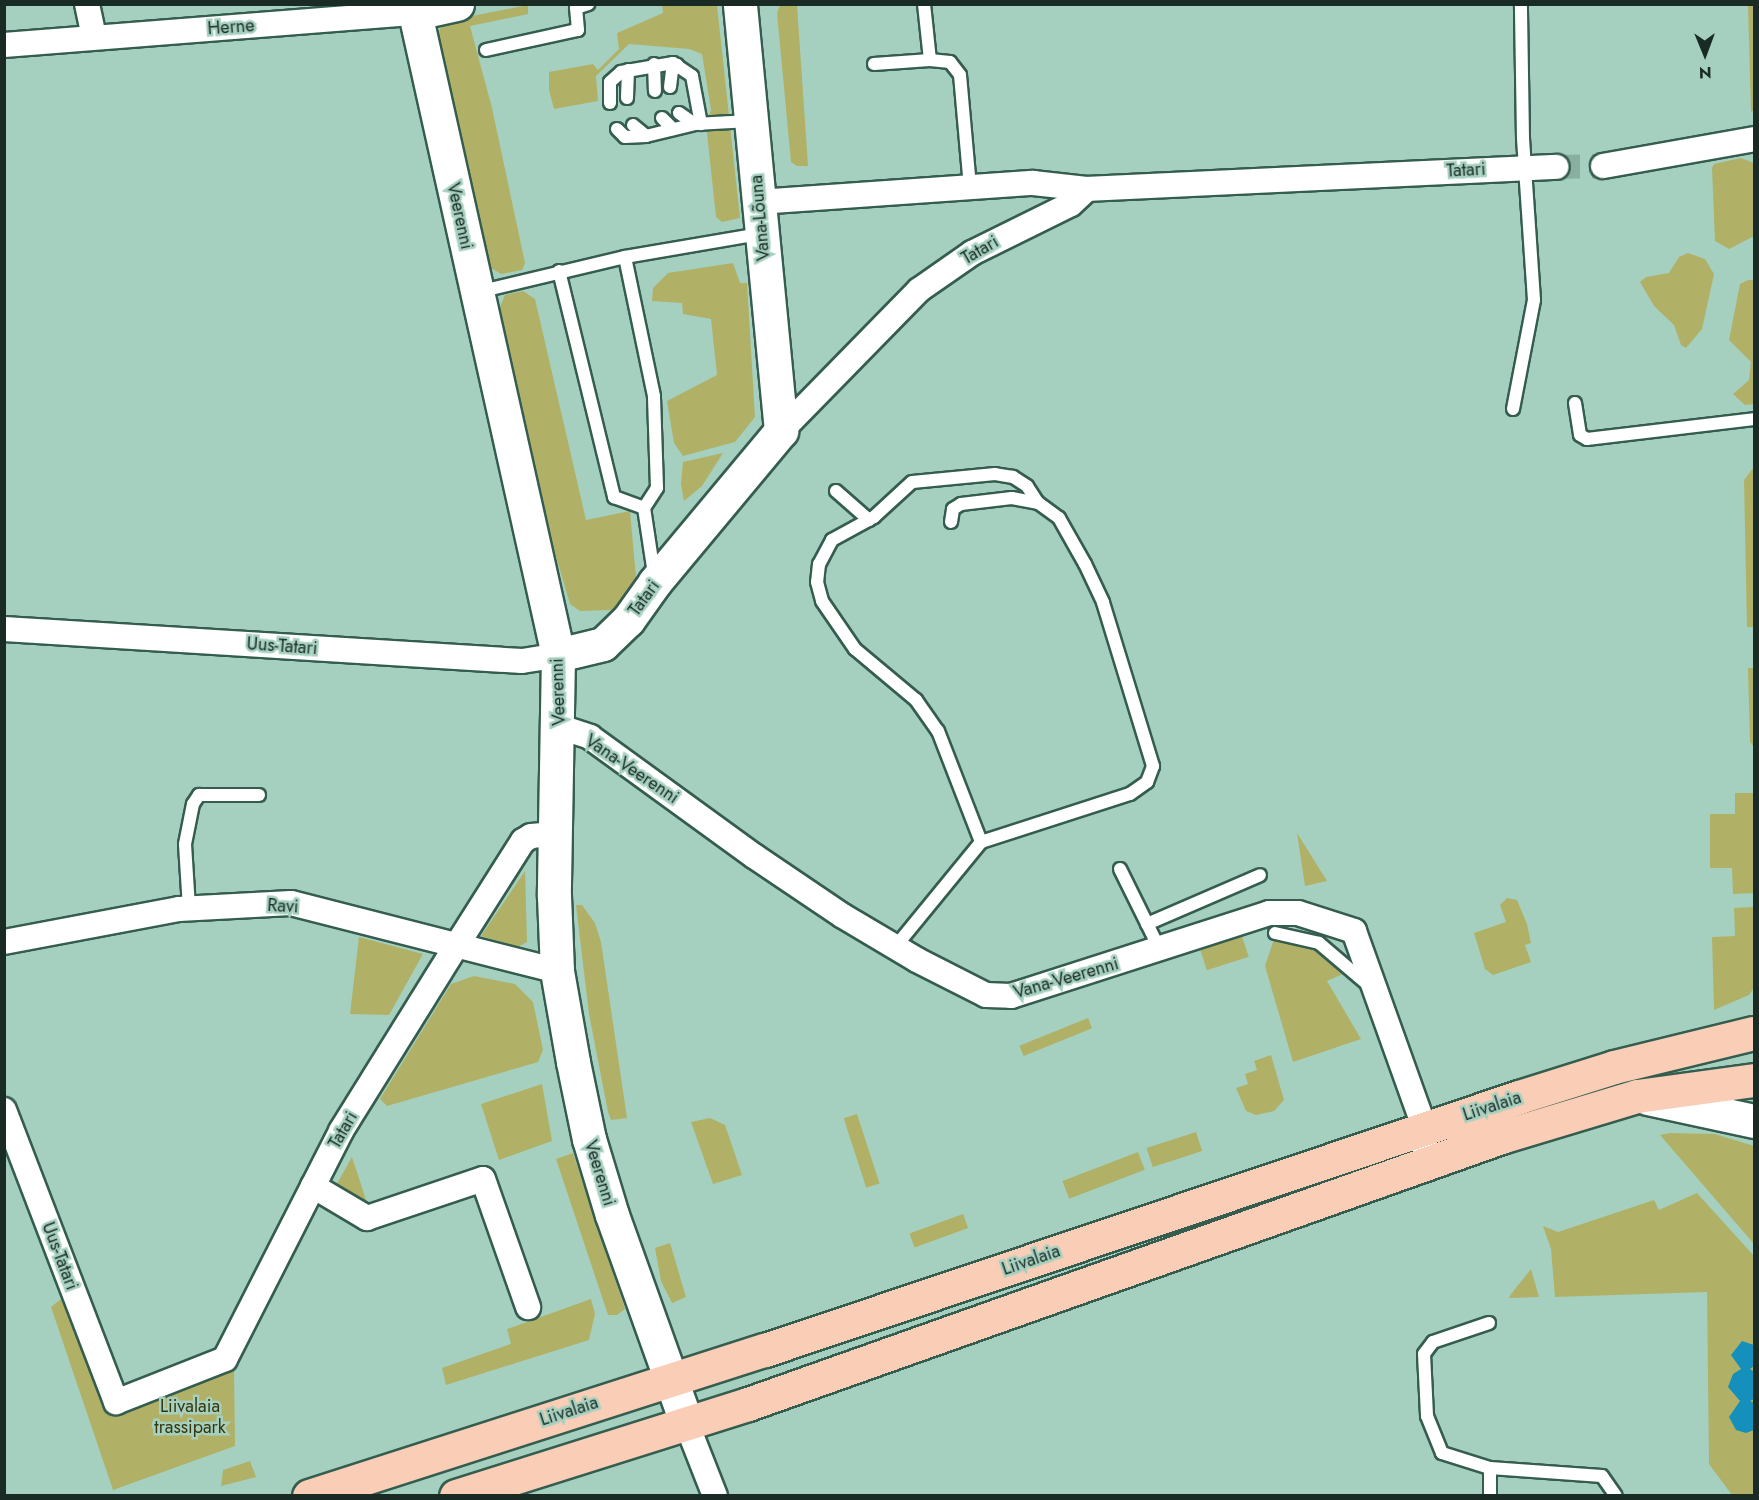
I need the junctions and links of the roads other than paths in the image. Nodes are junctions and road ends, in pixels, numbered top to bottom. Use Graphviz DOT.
graph roads {
  1 [pos="87,4"];
  2 [pos="457,4"];
  3 [pos="588,4"];
  4 [pos="740,4"];
  5 [pos="924,4"];
  6 [pos="1521,4"];
  7 [pos="414,9"];
  8 [pos="94,36"];
  9 [pos="4,45"];
  10 [pos="486,50"];
  11 [pos="930,60"];
  12 [pos="654,64"];
  13 [pos="874,64"];
  14 [pos="677,65"];
  15 [pos="628,70"];
  16 [pos="670,87"];
  17 [pos="655,91"];
  18 [pos="627,98"];
  19 [pos="610,103"];
  20 [pos="679,113"];
  21 [pos="662,118"];
  22 [pos="752,121"];
  23 [pos="698,124"];
  24 [pos="633,125"];
  25 [pos="617,129"];
  26 [pos="673,129"];
  27 [pos="646,136"];
  28 [pos="1755,139"];
  29 [pos="1603,166"];
  30 [pos="1527,167"];
  31 [pos="1556,167"];
  32 [pos="970,187"];
  33 [pos="1088,189"];
  34 [pos="760,218"];
  35 [pos="625,257"];
  36 [pos="559,271"];
  37 [pos="477,292"];
  38 [pos="1575,403"];
  39 [pos="1513,409"];
  40 [pos="1755,419"];
  41 [pos="781,431"];
  42 [pos="836,491"];
  43 [pos="1038,503"];
  44 [pos="644,508"];
  45 [pos="869,520"];
  46 [pos="951,522"];
  47 [pos="655,582"];
  48 [pos="4,629"];
  49 [pos="558,655"];
  50 [pos="560,727"];
  51 [pos="259,795"];
  52 [pos="555,834"];
  53 [pos="981,842"];
  54 [pos="1120,869"];
  55 [pos="1260,875"];
  56 [pos="189,908"];
  57 [pos="1147,924"];
  58 [pos="1275,933"];
  59 [pos="4,942"];
  60 [pos="896,946"];
  61 [pos="455,948"];
  62 [pos="1160,950"];
  63 [pos="557,971"];
  64 [pos="1374,991"];
  65 [pos="1749,1031"];
  66 [pos="1755,1080"];
  67 [pos="1637,1096"];
  68 [pos="4,1110"];
  69 [pos="1755,1121"];
  70 [pos="1424,1127"];
  71 [pos="1413,1168"];
  72 [pos="313,1186"];
  73 [pos="528,1307"];
  74 [pos="1489,1323"];
  75 [pos="668,1379"];
  76 [pos="116,1402"];
  77 [pos="686,1422"];
  78 [pos="1490,1468"];
  79 [pos="309,1496"];
  80 [pos="456,1496"];
  81 [pos="715,1496"];
  82 [pos="1490,1496"];
  83 [pos="1616,1496"];
  1 -- 8 [label="street"];
  2 -- 7 [label="street, Herne"];
  3 -- 10 [label="lane"];
  4 -- 22 [label="street, Vana-Lõuna"];
  5 -- 11 [label="lane"];
  6 -- 30 [label="lane"];
  7 -- 8 [label="street, Herne"];
  7 -- 37 [label="street, Veerenni"];
  8 -- 9 [label="street, Herne"];
  11 -- 13 [label="lane"];
  11 -- 32 [label="lane"];
  12 -- 14 [label="lane"];
  12 -- 15 [label="lane"];
  12 -- 17 [label="lane"];
  14 -- 16 [label="lane"];
  14 -- 23 [label="lane"];
  15 -- 18 [label="lane"];
  15 -- 19 [label="lane"];
  20 -- 23 [label="lane"];
  21 -- 26 [label="lane"];
  22 -- 23 [label="lane"];
  22 -- 34 [label="street, Vana-Lõuna"];
  23 -- 26 [label="lane"];
  24 -- 27 [label="lane"];
  25 -- 27 [label="lane"];
  26 -- 27 [label="lane"];
  28 -- 29 [label="street"];
  30 -- 31 [label="street, Tatari"];
  30 -- 33 [label="street, Tatari"];
  30 -- 39 [label="lane"];
  32 -- 33 [label="street"];
  32 -- 34 [label="street"];
  33 -- 41 [label="street, Tatari"];
  34 -- 35 [label="lane"];
  34 -- 41 [label="street, Vana-Lõuna"];
  35 -- 36 [label="lane"];
  35 -- 44 [label="lane"];
  36 -- 37 [label="lane"];
  36 -- 44 [label="lane"];
  37 -- 49 [label="street, Veerenni"];
  38 -- 40 [label="lane"];
  41 -- 47 [label="street, Tatari"];
  42 -- 45 [label="lane"];
  43 -- 45 [label="lane"];
  43 -- 46 [label="lane"];
  43 -- 53 [label="lane"];
  44 -- 47 [label="lane"];
  45 -- 53 [label="lane"];
  47 -- 49 [label="street, Tatari"];
  48 -- 49 [label="street, Uus-Tatari"];
  49 -- 50 [label="street, Veerenni"];
  50 -- 52 [label="street, Veerenni"];
  50 -- 60 [label="street, Vana-Veerenni"];
  51 -- 56 [label="lane"];
  52 -- 61 [label="street, Tatari"];
  52 -- 63 [label="street, Veerenni"];
  53 -- 60 [label="lane"];
  54 -- 57 [label="lane"];
  55 -- 57 [label="lane"];
  56 -- 59 [label="street, Ravi"];
  56 -- 61 [label="street, Ravi"];
  57 -- 62 [label="lane"];
  58 -- 64 [label="lane"];
  60 -- 62 [label="street, Vana-Veerenni"];
  61 -- 63 [label="street, Ravi"];
  61 -- 72 [label="street, Tatari"];
  62 -- 64 [label="street, Vana-Veerenni"];
  63 -- 75 [label="street, Veerenni"];
  64 -- 70 [label="street, Vana-Veerenni"];
  65 -- 70 [label="main road, Liivalaia"];
  66 -- 67 [label="main road, Liivalaia"];
  67 -- 69 [label="street"];
  67 -- 71 [label="main road, Liivalaia"];
  68 -- 76 [label="street, Uus-Tatari"];
  70 -- 71 [label="street, Vana-Veerenni"];
  70 -- 75 [label="main road, Liivalaia"];
  71 -- 77 [label="main road, Liivalaia"];
  72 -- 73 [label="street"];
  72 -- 76 [label="street, Tatari"];
  74 -- 78 [label="lane"];
  75 -- 77 [label="street, Veerenni"];
  75 -- 79 [label="main road, Liivalaia"];
  77 -- 80 [label="main road, Liivalaia"];
  77 -- 81 [label="street"];
  78 -- 82 [label="lane"];
  78 -- 83 [label="lane"];
}
